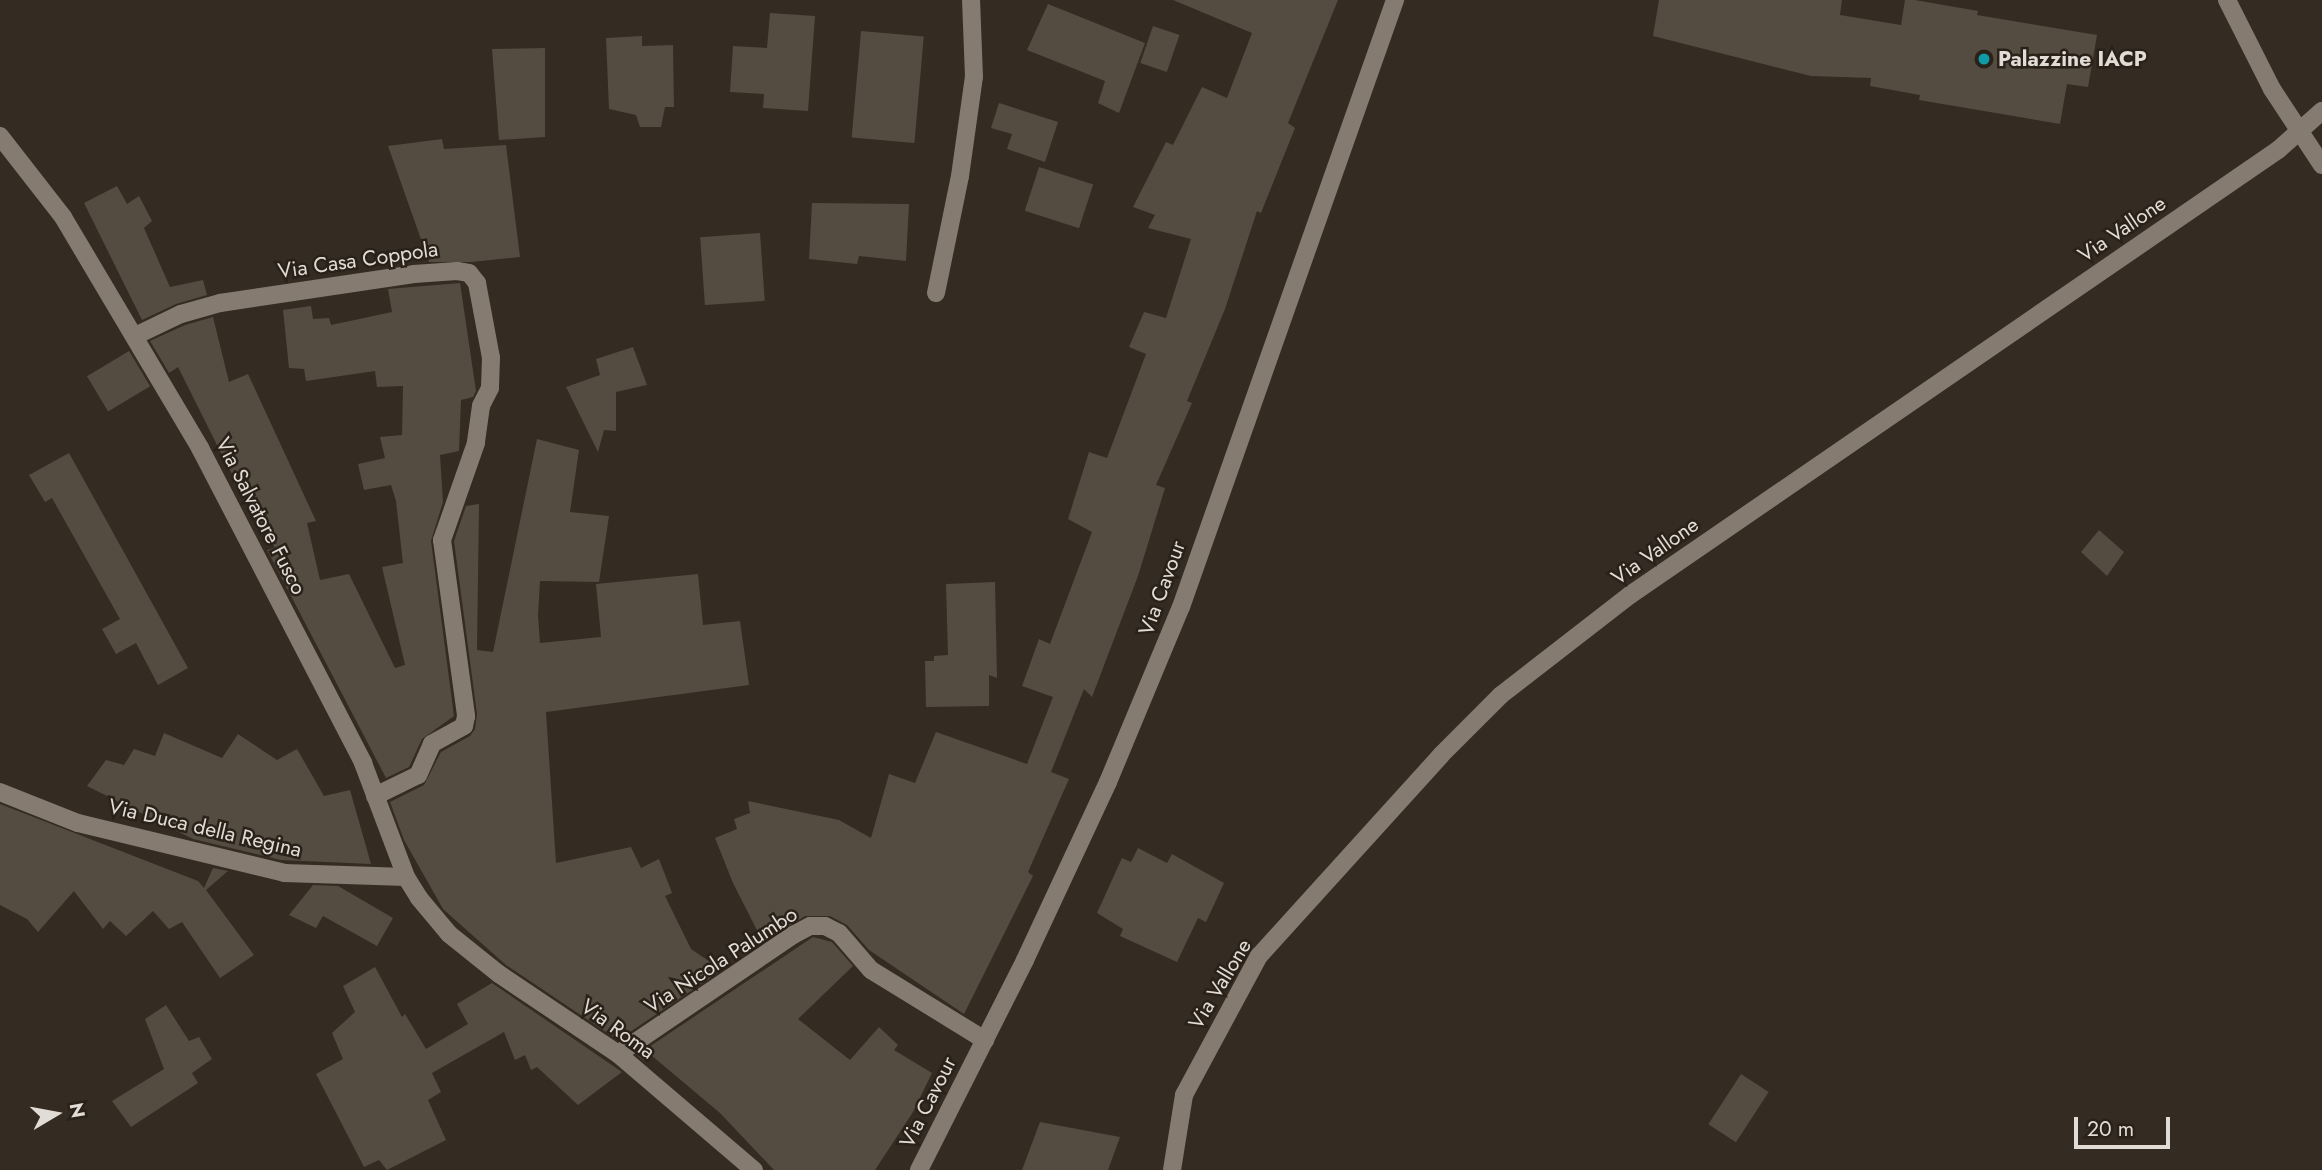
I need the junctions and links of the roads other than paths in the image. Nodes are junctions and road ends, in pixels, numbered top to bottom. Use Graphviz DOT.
graph roads {
  1 [pos="971,0"];
  2 [pos="1395,0"];
  3 [pos="2227,0"];
  4 [pos="2322,111"];
  5 [pos="2299,132"];
  6 [pos="0,136"];
  7 [pos="2322,165"];
  8 [pos="936,293"];
  9 [pos="135,336"];
  10 [pos="0,792"];
  11 [pos="375,796"];
  12 [pos="406,877"];
  13 [pos="449,934"];
  14 [pos="985,1040"];
  15 [pos="618,1054"];
  16 [pos="754,1170"];
  17 [pos="919,1170"];
  18 [pos="1171,1170"];
  1 -- 8 [label="street"];
  2 -- 14 [label="street, Via Cavour"];
  3 -- 5 [label="street"];
  4 -- 5 [label="street, Via Vallone"];
  5 -- 7 [label="street"];
  5 -- 18 [label="street, Via Vallone"];
  6 -- 9 [label="street, Via Salvatore Fusco"];
  9 -- 11 [label="street, Via Salvatore Fusco"];
  9 -- 11 [label="street, Via Casa Coppola"];
  10 -- 12 [label="street, Via Duca della Regina"];
  11 -- 12 [label="street, Via Salvatore Fusco"];
  12 -- 13 [label="street, Via Salvatore Fusco"];
  13 -- 15 [label="street, Via Roma"];
  14 -- 15 [label="street, Via Nicola Palumbo"];
  14 -- 17 [label="street, Via Cavour"];
  15 -- 16 [label="street, Via Roma"];
}
